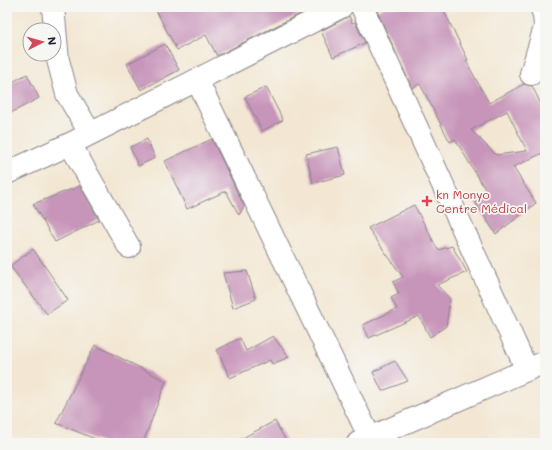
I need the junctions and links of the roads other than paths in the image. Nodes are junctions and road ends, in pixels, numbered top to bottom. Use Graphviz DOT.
graph roads {
  1 [pos="53,7"];
  2 [pos="342,7"];
  3 [pos="362,7"];
  4 [pos="541,7"];
  5 [pos="545,27"];
  6 [pos="531,74"];
  7 [pos="198,80"];
  8 [pos="90,134"];
  9 [pos="70,144"];
  10 [pos="7,173"];
  11 [pos="128,247"];
  12 [pos="536,366"];
  13 [pos="364,440"];
  1 -- 8 [label="street"];
  2 -- 7 [label="street"];
  3 -- 12 [label="street"];
  4 -- 5 [label="street"];
  5 -- 6 [label="street"];
  7 -- 8 [label="street"];
  7 -- 13 [label="street"];
  8 -- 9 [label="street"];
  9 -- 10 [label="street"];
  9 -- 11 [label="street"];
  12 -- 13 [label="street"];
}
